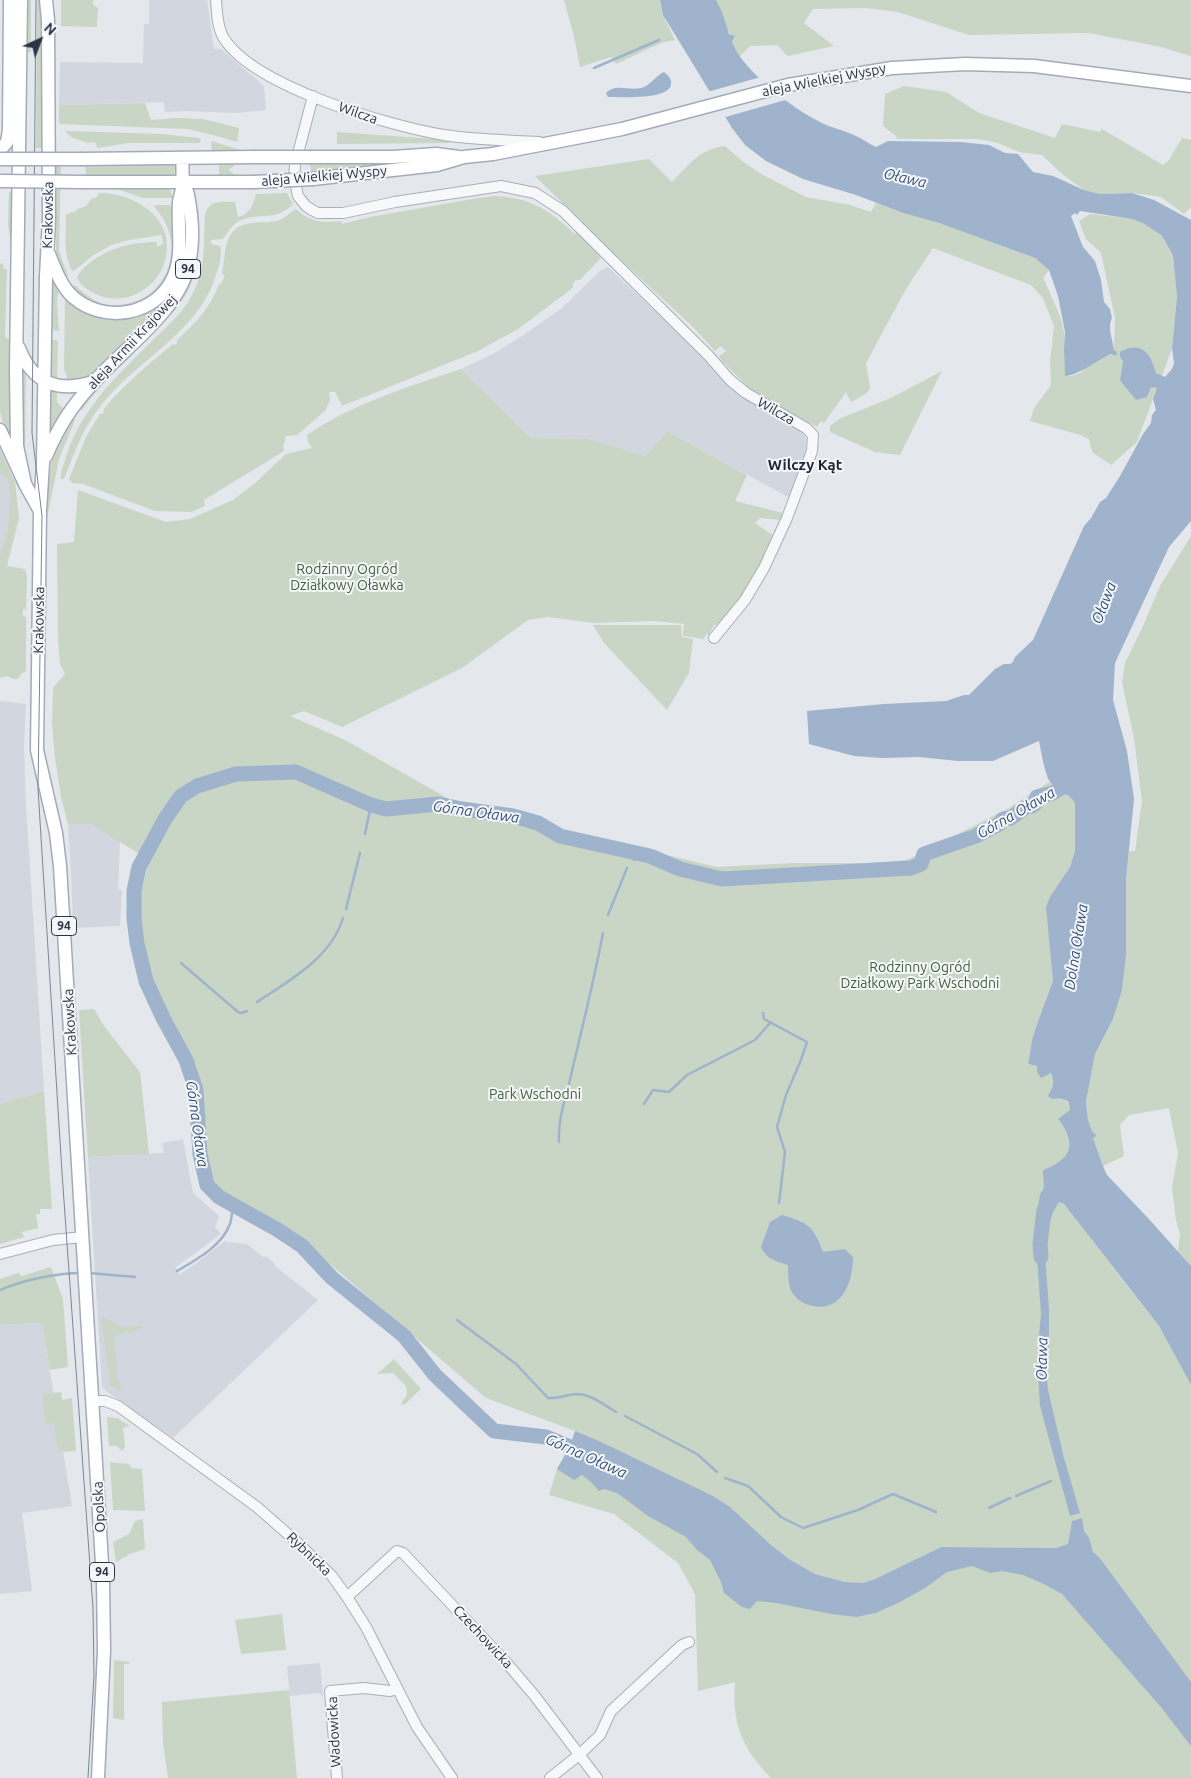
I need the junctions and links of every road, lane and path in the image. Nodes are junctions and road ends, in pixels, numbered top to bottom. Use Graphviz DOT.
graph roads {
  1 [pos="10,0"];
  2 [pos="21,0"];
  3 [pos="46,0"];
  4 [pos="216,0"];
  5 [pos="1191,86"];
  6 [pos="313,96"];
  7 [pos="550,143"];
  8 [pos="0,150"];
  9 [pos="464,157"];
  10 [pos="182,158"];
  11 [pos="0,159"];
  12 [pos="0,181"];
  13 [pos="183,182"];
  14 [pos="47,249"];
  15 [pos="18,344"];
  16 [pos="44,381"];
  17 [pos="93,382"];
  18 [pos="0,430"];
  19 [pos="44,463"];
  20 [pos="26,484"];
  21 [pos="40,511"];
  22 [pos="714,638"];
  23 [pos="83,1236"];
  24 [pos="0,1254"];
  25 [pos="93,1401"];
  26 [pos="347,1597"];
  27 [pos="689,1642"];
  28 [pos="397,1689"];
  29 [pos="580,1755"];
  30 [pos="98,1778"];
  31 [pos="337,1778"];
  32 [pos="452,1778"];
  33 [pos="550,1778"];
  34 [pos="597,1778"];
  1 -- 8 [label="main road"];
  2 -- 15 [label="main road, Krakowska"];
  3 -- 14 [label="main road, Krakowska"];
  4 -- 6 [label="street, Wilcza"];
  5 -- 7 [label="main road, aleja Wielkiej Wyspy"];
  6 -- 7 [label="street, Wilcza"];
  6 -- 22 [label="street, Wilcza"];
  7 -- 9 [label="main road, aleja Wielkiej Wyspy"];
  9 -- 10 [label="main road, aleja Wielkiej Wyspy, bridge"];
  9 -- 13 [label="main road, aleja Wielkiej Wyspy, bridge"];
  10 -- 11 [label="main road, bridge"];
  10 -- 13 [label="main road, aleja Armii Krajowej / 94"];
  12 -- 13 [label="main road, bridge"];
  13 -- 14 [label="main road"];
  13 -- 17 [label="main road, aleja Armii Krajowej / 94"];
  14 -- 16 [label="main road, Krakowska"];
  15 -- 16 [label="main road"];
  15 -- 20 [label="main road, Krakowska"];
  16 -- 17 [label="main road"];
  16 -- 19 [label="main road, Krakowska"];
  17 -- 19 [label="main road, aleja Armii Krajowej / 94"];
  18 -- 20 [label="main road, 94"];
  19 -- 21 [label="main road, Krakowska / 94"];
  20 -- 21 [label="main road, 94"];
  21 -- 23 [label="main road, Krakowska / 94"];
  23 -- 24 [label="street"];
  23 -- 25 [label="main road, Opolska / 94"];
  25 -- 26 [label="street, Rybnicka"];
  25 -- 30 [label="main road, Opolska / 94"];
  26 -- 28 [label="street, Rybnicka"];
  26 -- 29 [label="street, Czechowicka"];
  27 -- 29 [label="street"];
  28 -- 31 [label="street, Wadowicka"];
  28 -- 32 [label="street, Rybnicka"];
  29 -- 33 [label="street"];
  29 -- 34 [label="street"];
}
